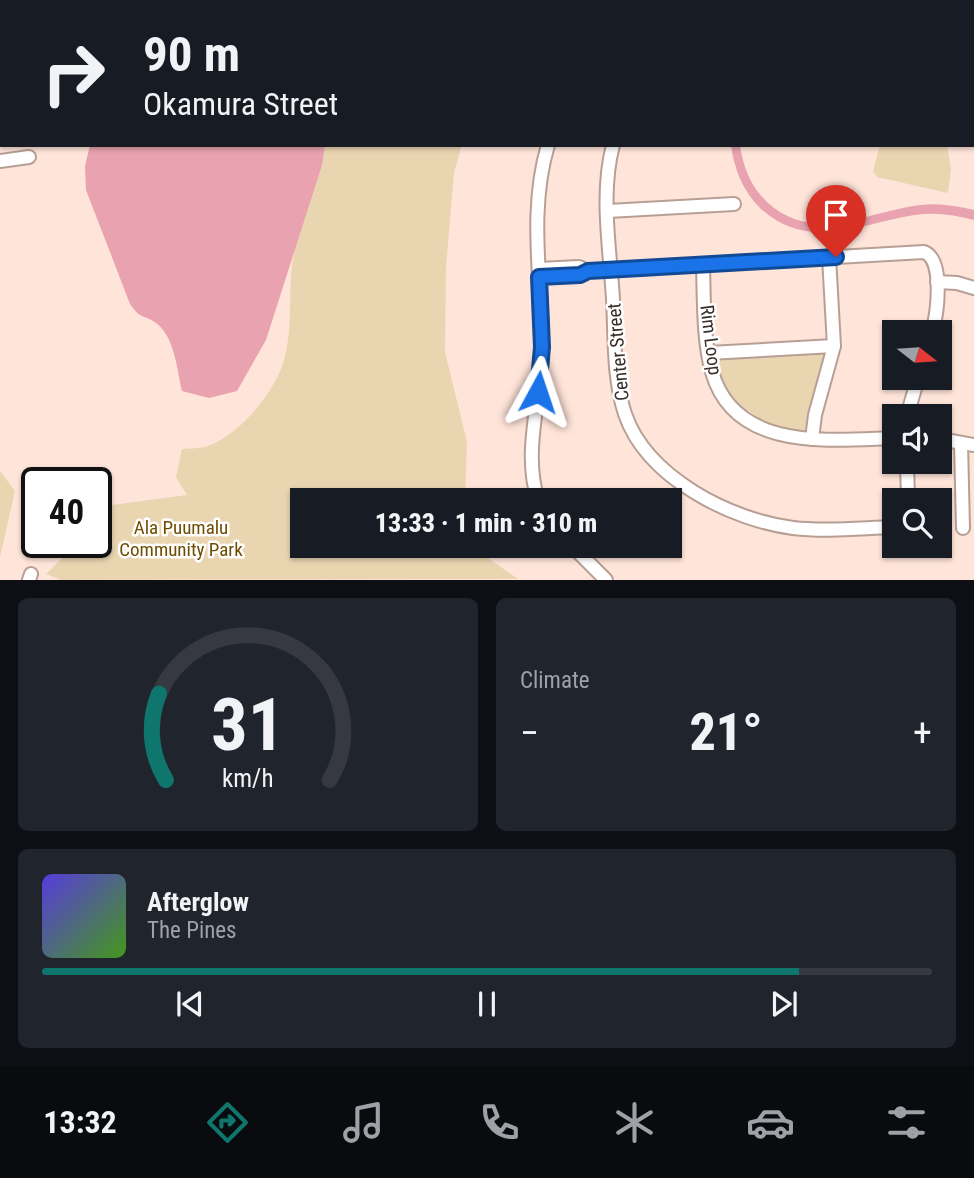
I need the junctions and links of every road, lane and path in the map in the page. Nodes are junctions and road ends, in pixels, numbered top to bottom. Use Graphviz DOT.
graph roads {
  1 [pos="547,147"];
  2 [pos="613,147"];
  3 [pos="29,156"];
  4 [pos="0,162"];
  5 [pos="725,201"];
  6 [pos="608,211"];
  7 [pos="830,257"];
  8 [pos="703,265"];
  9 [pos="612,270"];
  10 [pos="539,273"];
  11 [pos="937,282"];
  12 [pos="974,288"];
  13 [pos="935,320"];
  14 [pos="834,346"];
  15 [pos="709,353"];
  16 [pos="882,438"];
  17 [pos="811,439"];
  18 [pos="968,444"];
  19 [pos="536,488"];
  20 [pos="882,527"];
  21 [pos="963,528"];
  22 [pos="584,558"];
  23 [pos="606,579"];
  1 -- 10 [label="street"];
  2 -- 6 [label="street, Center Street"];
  3 -- 4 [label="street"];
  5 -- 6 [label="street"];
  6 -- 9 [label="street, Center Street"];
  7 -- 8 [label="street"];
  7 -- 11 [label="street"];
  7 -- 14 [label="street"];
  8 -- 9 [label="street"];
  8 -- 15 [label="street, Rim Loop"];
  9 -- 10 [label="street"];
  9 -- 20 [label="street, Center Street"];
  10 -- 19 [label="street"];
  11 -- 12 [label="street"];
  11 -- 13 [label="street"];
  14 -- 15 [label="street"];
  14 -- 17 [label="street"];
  15 -- 17 [label="street, Rim Loop"];
  16 -- 17 [label="street, Rim Loop"];
  18 -- 21 [label="street"];
  22 -- 23 [label="street"];
}
